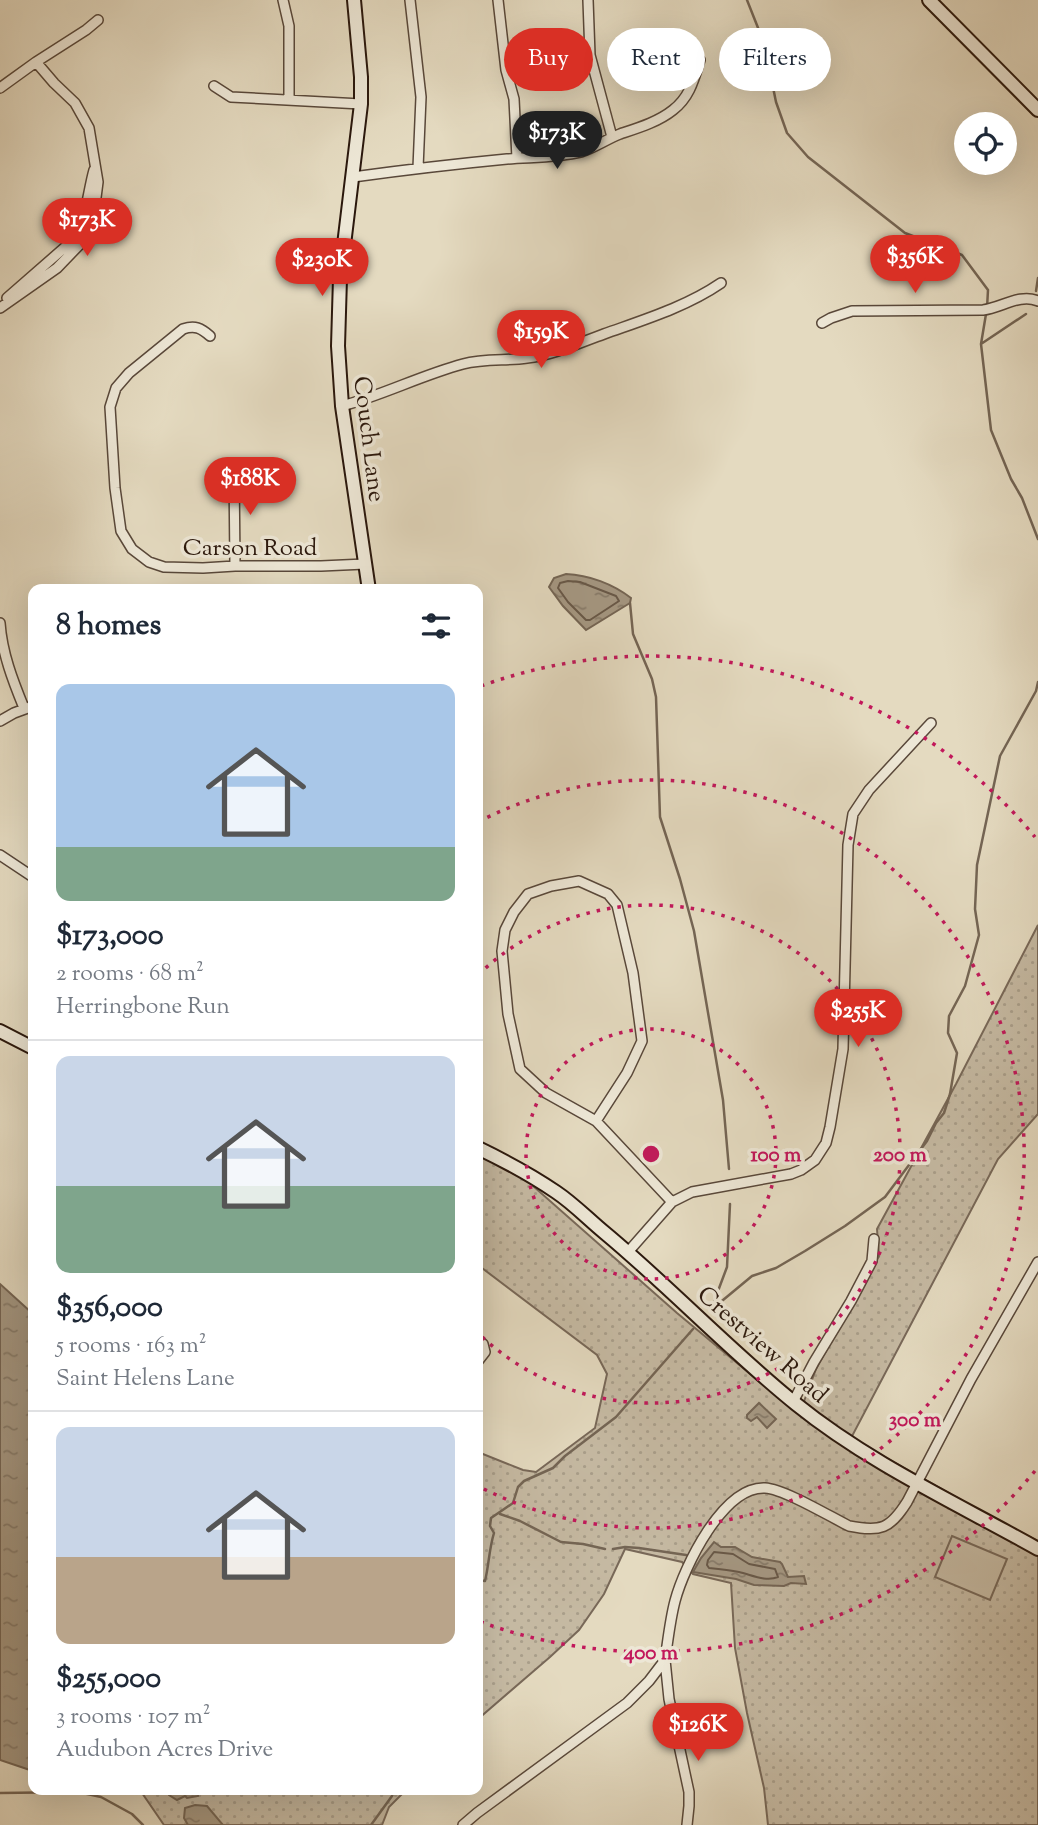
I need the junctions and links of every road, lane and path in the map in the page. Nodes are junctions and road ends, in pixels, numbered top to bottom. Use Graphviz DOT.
graph roads {
  1 [pos="283,0"];
  2 [pos="354,0"];
  3 [pos="410,0"];
  4 [pos="498,0"];
  5 [pos="588,0"];
  6 [pos="929,0"];
  7 [pos="98,20"];
  8 [pos="36,62"];
  9 [pos="214,86"];
  10 [pos="0,88"];
  11 [pos="690,91"];
  12 [pos="289,100"];
  13 [pos="361,104"];
  14 [pos="1038,110"];
  15 [pos="612,137"];
  16 [pos="517,158"];
  17 [pos="418,168"];
  18 [pos="353,177"];
  19 [pos="721,283"];
  20 [pos="1038,301"];
  21 [pos="0,307"];
  22 [pos="822,323"];
  23 [pos="210,336"];
  24 [pos="342,406"];
  25 [pos="234,469"];
  26 [pos="365,564"];
  27 [pos="235,566"];
  28 [pos="368,584"];
  29 [pos="0,623"];
  30 [pos="28,705"];
  31 [pos="28,707"];
  32 [pos="0,721"];
  33 [pos="931,723"];
  34 [pos="0,855"];
  35 [pos="28,874"];
  36 [pos="0,1031"];
  37 [pos="28,1045"];
  38 [pos="596,1121"];
  39 [pos="483,1150"];
  40 [pos="672,1202"];
  41 [pos="874,1239"];
  42 [pos="628,1252"];
  43 [pos="1038,1262"];
  44 [pos="793,1402"];
  45 [pos="917,1482"];
  46 [pos="1038,1549"];
  47 [pos="665,1660"];
  48 [pos="463,1825"];
  49 [pos="687,1825"];
  1 -- 12 [label="street"];
  2 -- 13 [label="street, Couch Lane"];
  3 -- 17 [label="street"];
  4 -- 16 [label="street"];
  5 -- 15 [label="street"];
  6 -- 14 [label="street"];
  7 -- 8 [label="street"];
  8 -- 10 [label="street"];
  8 -- 21 [label="street"];
  9 -- 12 [label="street"];
  11 -- 15 [label="street"];
  12 -- 13 [label="street"];
  13 -- 18 [label="street, Couch Lane"];
  15 -- 16 [label="street"];
  16 -- 17 [label="street"];
  17 -- 18 [label="street"];
  18 -- 24 [label="street, Couch Lane"];
  19 -- 24 [label="street"];
  20 -- 22 [label="street"];
  23 -- 27 [label="street, Carson Road"];
  24 -- 26 [label="street, Couch Lane"];
  25 -- 27 [label="street"];
  26 -- 27 [label="street, Carson Road"];
  26 -- 28 [label="street, Couch Lane"];
  29 -- 30 [label="street"];
  31 -- 32 [label="street"];
  33 -- 40 [label="street"];
  34 -- 35 [label="street"];
  36 -- 37 [label="street"];
  38 -- 38 [label="street"];
  38 -- 40 [label="street"];
  39 -- 42 [label="street, Crestview Road"];
  40 -- 42 [label="street"];
  41 -- 44 [label="street"];
  42 -- 44 [label="street, Crestview Road"];
  43 -- 45 [label="street"];
  44 -- 45 [label="street, Crestview Road"];
  45 -- 46 [label="street, Crestview Road"];
  45 -- 47 [label="street"];
  47 -- 48 [label="street"];
  47 -- 49 [label="street"];
}
